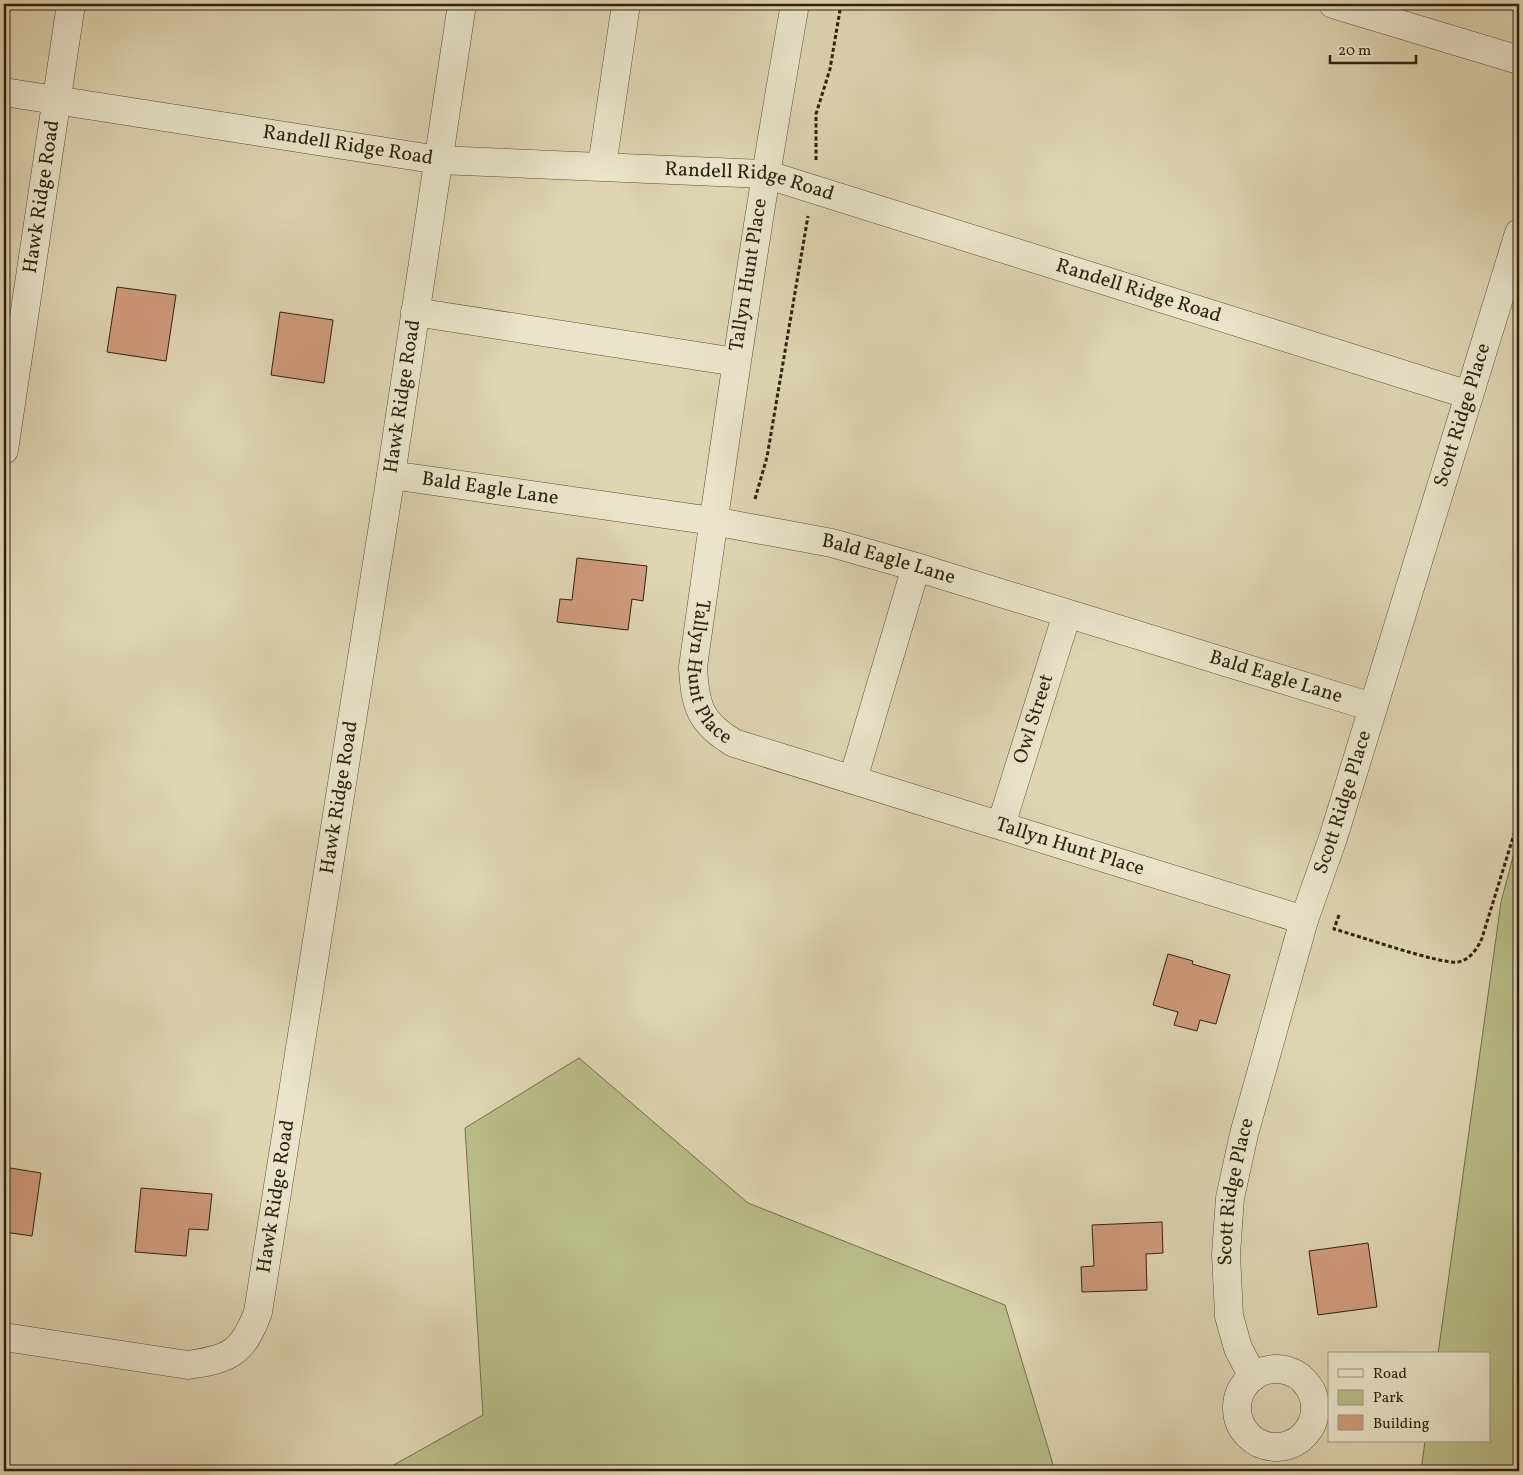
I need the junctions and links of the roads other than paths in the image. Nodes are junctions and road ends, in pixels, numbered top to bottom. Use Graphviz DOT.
graph roads {
  1 [pos="71,4"];
  2 [pos="462,4"];
  3 [pos="626,4"];
  4 [pos="795,4"];
  5 [pos="1333,4"];
  6 [pos="1519,60"];
  7 [pos="4,92"];
  8 [pos="55,101"];
  9 [pos="439,160"];
  10 [pos="602,166"];
  11 [pos="765,174"];
  12 [pos="1519,233"];
  13 [pos="415,312"];
  14 [pos="736,362"];
  15 [pos="1469,394"];
  16 [pos="4,450"];
  17 [pos="391,475"];
  18 [pos="713,521"];
  19 [pos="916,566"];
  20 [pos="1067,614"];
  21 [pos="1372,708"];
  22 [pos="853,779"];
  23 [pos="1001,824"];
  24 [pos="1304,920"];
  25 [pos="4,1337"];
  26 [pos="1253,1377"];
  1 -- 8 [label="street, Hawk Ridge Road"];
  2 -- 9 [label="street, Hawk Ridge Road"];
  3 -- 10 [label="street"];
  4 -- 11 [label="street, Tallyn Hunt Place"];
  5 -- 6 [label="street"];
  7 -- 8 [label="street, Randell Ridge Road"];
  8 -- 9 [label="street, Randell Ridge Road"];
  8 -- 16 [label="street, Hawk Ridge Road"];
  9 -- 10 [label="street, Randell Ridge Road"];
  9 -- 13 [label="street, Hawk Ridge Road"];
  10 -- 11 [label="street, Randell Ridge Road"];
  11 -- 14 [label="street, Tallyn Hunt Place"];
  11 -- 15 [label="street, Randell Ridge Road"];
  12 -- 15 [label="street, Scott Ridge Place"];
  13 -- 14 [label="street"];
  13 -- 17 [label="street, Hawk Ridge Road"];
  14 -- 18 [label="street, Tallyn Hunt Place"];
  15 -- 21 [label="street, Scott Ridge Place"];
  17 -- 18 [label="street, Bald Eagle Lane"];
  17 -- 25 [label="street, Hawk Ridge Road"];
  18 -- 19 [label="street, Bald Eagle Lane"];
  18 -- 22 [label="street, Tallyn Hunt Place"];
  19 -- 20 [label="street, Bald Eagle Lane"];
  19 -- 22 [label="street"];
  20 -- 21 [label="street, Bald Eagle Lane"];
  20 -- 23 [label="street, Owl Street"];
  21 -- 24 [label="street, Scott Ridge Place"];
  22 -- 23 [label="street, Tallyn Hunt Place"];
  23 -- 24 [label="street, Tallyn Hunt Place"];
  24 -- 26 [label="street, Scott Ridge Place"];
}
